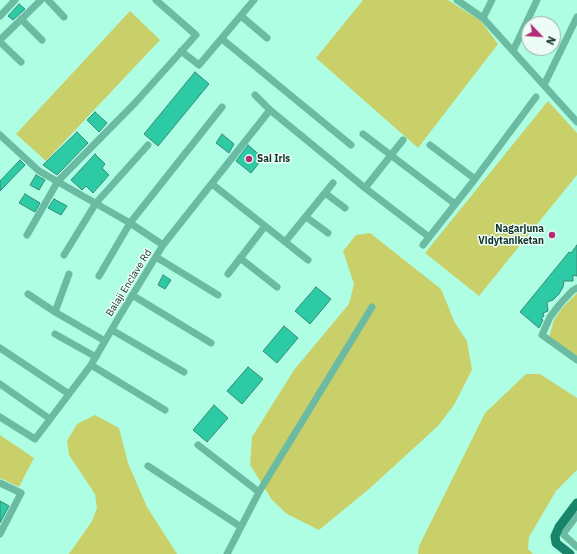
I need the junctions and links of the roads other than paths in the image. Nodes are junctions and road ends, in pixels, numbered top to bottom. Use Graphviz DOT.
graph roads {
  1 [pos="14,0"];
  2 [pos="41,0"];
  3 [pos="48,0"];
  4 [pos="156,0"];
  5 [pos="254,0"];
  6 [pos="457,0"];
  7 [pos="492,0"];
  8 [pos="537,0"];
  9 [pos="0,16"];
  10 [pos="241,16"];
  11 [pos="64,17"];
  12 [pos="577,17"];
  13 [pos="483,18"];
  14 [pos="22,19"];
  15 [pos="267,38"];
  16 [pos="222,39"];
  17 [pos="42,40"];
  18 [pos="0,41"];
  19 [pos="181,51"];
  20 [pos="513,51"];
  21 [pos="21,62"];
  22 [pos="544,85"];
  23 [pos="255,95"];
  24 [pos="536,97"];
  25 [pos="222,107"];
  26 [pos="270,110"];
  27 [pos="577,122"];
  28 [pos="364,134"];
  29 [pos="0,135"];
  30 [pos="403,140"];
  31 [pos="148,145"];
  32 [pos="351,145"];
  33 [pos="430,145"];
  34 [pos="391,155"];
  35 [pos="475,179"];
  36 [pos="58,181"];
  37 [pos="333,183"];
  38 [pos="212,184"];
  39 [pos="365,188"];
  40 [pos="325,193"];
  41 [pos="96,203"];
  42 [pos="455,204"];
  43 [pos="344,208"];
  44 [pos="306,217"];
  45 [pos="130,223"];
  46 [pos="265,226"];
  47 [pos="328,233"];
  48 [pos="27,235"];
  49 [pos="429,237"];
  50 [pos="285,242"];
  51 [pos="423,244"];
  52 [pos="163,245"];
  53 [pos="64,255"];
  54 [pos="156,257"];
  55 [pos="240,258"];
  56 [pos="308,260"];
  57 [pos="69,274"];
  58 [pos="228,274"];
  59 [pos="99,276"];
  60 [pos="277,287"];
  61 [pos="577,288"];
  62 [pos="28,294"];
  63 [pos="132,295"];
  64 [pos="218,296"];
  65 [pos="372,307"];
  66 [pos="55,312"];
  67 [pos="112,330"];
  68 [pos="55,334"];
  69 [pos="105,341"];
  70 [pos="211,343"];
  71 [pos="0,348"];
  72 [pos="96,357"];
  73 [pos="577,360"];
  74 [pos="91,365"];
  75 [pos="184,372"];
  76 [pos="0,384"];
  77 [pos="69,394"];
  78 [pos="165,410"];
  79 [pos="0,417"];
  80 [pos="50,419"];
  81 [pos="198,445"];
  82 [pos="148,466"];
  83 [pos="0,483"];
  84 [pos="259,492"];
  85 [pos="577,503"];
  86 [pos="577,515"];
  87 [pos="3,520"];
  88 [pos="241,527"];
  89 [pos="0,534"];
  90 [pos="577,547"];
  91 [pos="227,554"];
  92 [pos="570,554"];
  1 -- 9 [label="street"];
  2 -- 14 [label="street"];
  3 -- 11 [label="street"];
  4 -- 19 [label="street"];
  5 -- 10 [label="street"];
  6 -- 13 [label="street"];
  7 -- 13 [label="street"];
  8 -- 20 [label="street"];
  10 -- 15 [label="street"];
  10 -- 16 [label="street"];
  12 -- 22 [label="street"];
  13 -- 20 [label="street"];
  14 -- 17 [label="street"];
  14 -- 18 [label="street"];
  16 -- 19 [label="street"];
  16 -- 32 [label="street"];
  18 -- 21 [label="street"];
  19 -- 36 [label="street"];
  20 -- 22 [label="street"];
  22 -- 27 [label="street"];
  23 -- 26 [label="street"];
  24 -- 35 [label="street"];
  25 -- 45 [label="street"];
  26 -- 38 [label="street"];
  26 -- 39 [label="street"];
  28 -- 34 [label="street"];
  29 -- 36 [label="street, Balaji Enclave Rd"];
  30 -- 34 [label="street"];
  31 -- 41 [label="street"];
  33 -- 35 [label="street"];
  34 -- 39 [label="street"];
  34 -- 42 [label="street"];
  35 -- 42 [label="street"];
  36 -- 41 [label="street, Balaji Enclave Rd"];
  36 -- 48 [label="street"];
  37 -- 40 [label="street"];
  38 -- 46 [label="street"];
  38 -- 52 [label="street"];
  39 -- 49 [label="street"];
  40 -- 43 [label="street"];
  40 -- 44 [label="street"];
  41 -- 45 [label="street, Balaji Enclave Rd"];
  41 -- 53 [label="street"];
  42 -- 49 [label="street"];
  44 -- 47 [label="street"];
  44 -- 50 [label="street"];
  45 -- 52 [label="street, Balaji Enclave Rd"];
  45 -- 59 [label="street"];
  46 -- 50 [label="street"];
  46 -- 55 [label="street"];
  49 -- 51 [label="street"];
  50 -- 56 [label="street"];
  52 -- 54 [label="street, Balaji Enclave Rd"];
  54 -- 63 [label="street, Balaji Enclave Rd"];
  54 -- 64 [label="street"];
  55 -- 58 [label="street"];
  55 -- 60 [label="street"];
  57 -- 66 [label="street"];
  61 -- 73 [label="street"];
  62 -- 66 [label="street"];
  63 -- 67 [label="street, Balaji Enclave Rd"];
  63 -- 70 [label="street"];
  65 -- 84 [label="street"];
  66 -- 69 [label="street"];
  67 -- 69 [label="street, Balaji Enclave Rd"];
  67 -- 75 [label="street"];
  68 -- 72 [label="street"];
  69 -- 72 [label="street, Balaji Enclave Rd"];
  71 -- 77 [label="street"];
  72 -- 74 [label="street, Balaji Enclave Rd"];
  74 -- 77 [label="street, Balaji Enclave Rd"];
  74 -- 78 [label="street"];
  76 -- 80 [label="street"];
  77 -- 80 [label="street, Balaji Enclave Rd"];
  79 -- 80 [label="street, Balaji Enclave Rd"];
  81 -- 84 [label="street"];
  82 -- 88 [label="street"];
  83 -- 87 [label="street"];
  84 -- 88 [label="street"];
  85 -- 92 [label="main road"];
  86 -- 90 [label="street"];
  87 -- 89 [label="street"];
  88 -- 91 [label="street"];
}
